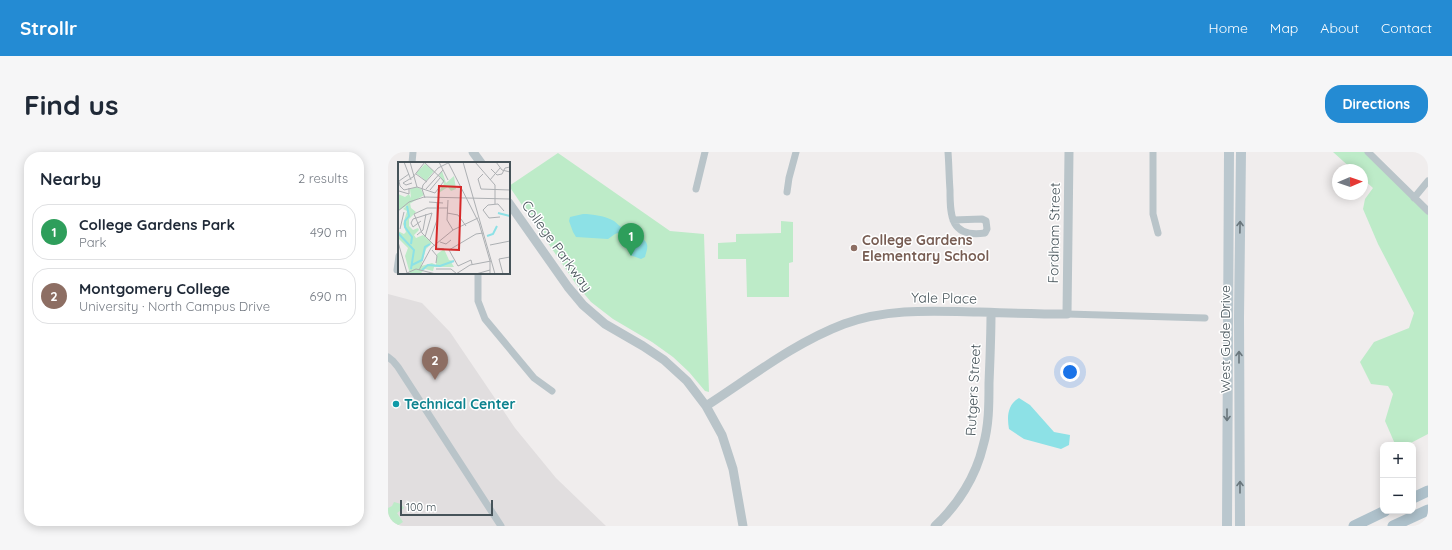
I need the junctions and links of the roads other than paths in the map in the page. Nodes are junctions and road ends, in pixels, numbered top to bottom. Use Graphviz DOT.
graph roads {
  1 [pos="413,152"];
  2 [pos="473,152"];
  3 [pos="705,152"];
  4 [pos="796,152"];
  5 [pos="948,152"];
  6 [pos="1068,152"];
  7 [pos="1153,152"];
  8 [pos="1229,152"];
  9 [pos="1241,152"];
  10 [pos="1368,152"];
  11 [pos="412,162"];
  12 [pos="480,162"];
  13 [pos="1428,181"];
  14 [pos="696,188"];
  15 [pos="787,192"];
  16 [pos="1414,198"];
  17 [pos="510,205"];
  18 [pos="1428,211"];
  19 [pos="953,220"];
  20 [pos="1158,233"];
  21 [pos="398,263"];
  22 [pos="397,270"];
  23 [pos="478,274"];
  24 [pos="991,313"];
  25 [pos="1067,314"];
  26 [pos="1205,318"];
  27 [pos="388,357"];
  28 [pos="552,391"];
  29 [pos="706,406"];
  30 [pos="1428,491"];
  31 [pos="1416,497"];
  32 [pos="1428,510"];
  33 [pos="1380,513"];
  34 [pos="501,526"];
  35 [pos="743,526"];
  36 [pos="935,526"];
  37 [pos="1228,526"];
  38 [pos="1240,526"];
  39 [pos="1354,526"];
  40 [pos="1393,526"];
  1 -- 11 [label="street"];
  2 -- 12 [label="street"];
  3 -- 14 [label="street"];
  4 -- 15 [label="street"];
  5 -- 19 [label="street"];
  6 -- 25 [label="street, Fordham Street"];
  7 -- 20 [label="street"];
  8 -- 37 [label="main road, West Gude Drive, one-way"];
  38 -- 9 [label="main road, West Gude Drive, one-way"];
  10 -- 16 [label="street"];
  13 -- 16 [label="street"];
  16 -- 18 [label="street"];
  17 -- 29 [label="street, College Parkway"];
  21 -- 22 [label="street"];
  23 -- 28 [label="street"];
  24 -- 25 [label="street, Yale Place"];
  24 -- 29 [label="street, Yale Place"];
  24 -- 36 [label="street, Rutgers Street"];
  25 -- 26 [label="street, Yale Place"];
  27 -- 34 [label="street"];
  29 -- 35 [label="street, College Parkway"];
  30 -- 31 [label="main road"];
  32 -- 40 [label="main road"];
  33 -- 39 [label="main road"];
}
